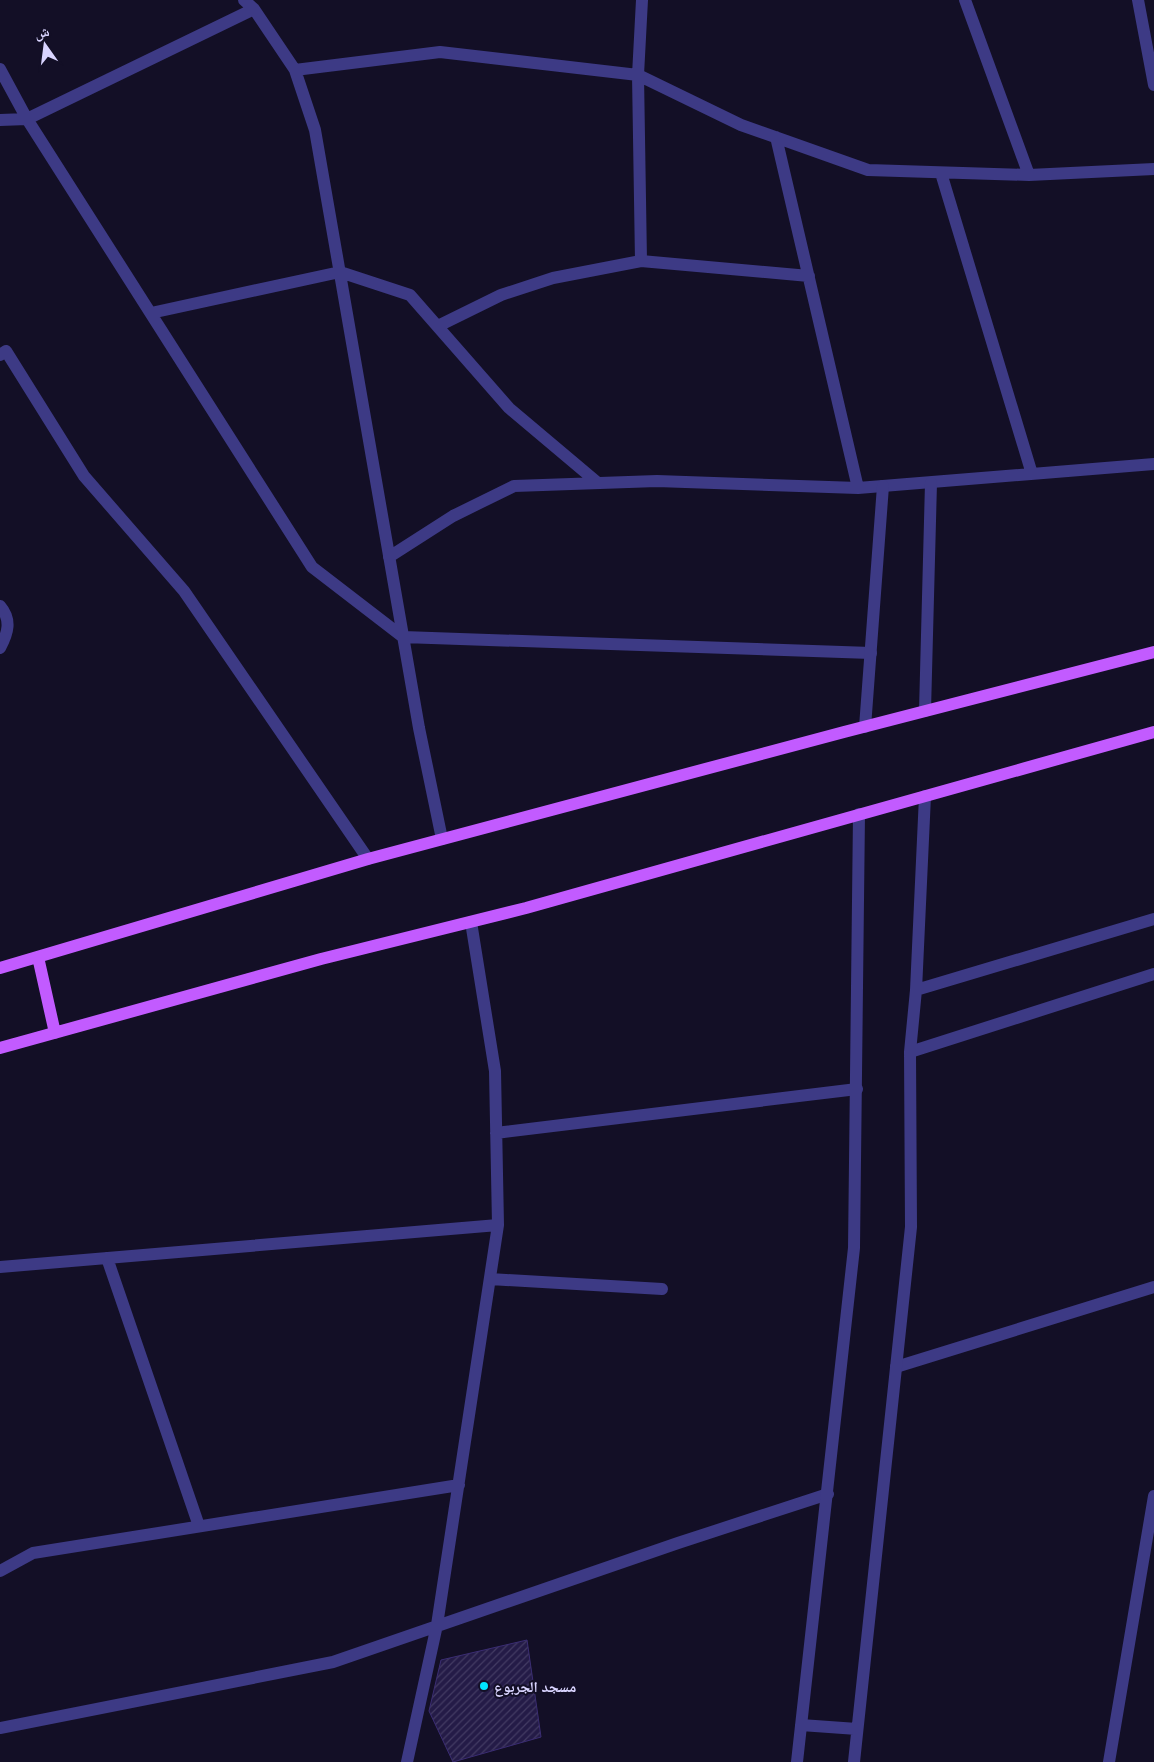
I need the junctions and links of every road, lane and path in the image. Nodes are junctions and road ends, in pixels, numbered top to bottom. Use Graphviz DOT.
graph roads {
  1 [pos="244,0"];
  2 [pos="642,0"];
  3 [pos="966,0"];
  4 [pos="1138,0"];
  5 [pos="254,9"];
  6 [pos="0,69"];
  7 [pos="296,70"];
  8 [pos="638,75"];
  9 [pos="1154,85"];
  10 [pos="27,119"];
  11 [pos="0,120"];
  12 [pos="776,137"];
  13 [pos="1154,169"];
  14 [pos="941,172"];
  15 [pos="1029,175"];
  16 [pos="641,261"];
  17 [pos="340,272"];
  18 [pos="809,276"];
  19 [pos="152,313"];
  20 [pos="438,326"];
  21 [pos="0,355"];
  22 [pos="1154,464"];
  23 [pos="1032,474"];
  24 [pos="598,483"];
  25 [pos="931,483"];
  26 [pos="883,486"];
  27 [pos="858,488"];
  28 [pos="389,557"];
  29 [pos="0,606"];
  30 [pos="403,637"];
  31 [pos="0,648"];
  32 [pos="1154,652"];
  33 [pos="871,653"];
  34 [pos="925,711"];
  35 [pos="865,727"];
  36 [pos="1154,732"];
  37 [pos="925,796"];
  38 [pos="859,814"];
  39 [pos="442,839"];
  40 [pos="368,859"];
  41 [pos="1154,919"];
  42 [pos="471,922"];
  43 [pos="38,957"];
  44 [pos="0,968"];
  45 [pos="1154,974"];
  46 [pos="916,990"];
  47 [pos="55,1033"];
  48 [pos="0,1048"];
  49 [pos="910,1052"];
  50 [pos="857,1089"];
  51 [pos="496,1133"];
  52 [pos="498,1225"];
  53 [pos="107,1258"];
  54 [pos="0,1267"];
  55 [pos="490,1279"];
  56 [pos="1154,1287"];
  57 [pos="662,1289"];
  58 [pos="896,1367"];
  59 [pos="459,1485"];
  60 [pos="828,1494"];
  61 [pos="1154,1496"];
  62 [pos="199,1526"];
  63 [pos="0,1571"];
  64 [pos="437,1625"];
  65 [pos="801,1725"];
  66 [pos="0,1728"];
  67 [pos="857,1730"];
  68 [pos="407,1762"];
  69 [pos="797,1762"];
  70 [pos="854,1762"];
  71 [pos="1109,1762"];
  1 -- 5 [label="street"];
  2 -- 8 [label="street"];
  3 -- 15 [label="street"];
  4 -- 9 [label="street"];
  5 -- 7 [label="street"];
  5 -- 10 [label="street"];
  6 -- 10 [label="street"];
  7 -- 8 [label="street"];
  7 -- 17 [label="street"];
  8 -- 12 [label="street"];
  8 -- 16 [label="street"];
  10 -- 11 [label="street"];
  10 -- 19 [label="street"];
  12 -- 14 [label="street"];
  12 -- 18 [label="street"];
  13 -- 15 [label="street"];
  14 -- 15 [label="street"];
  14 -- 23 [label="street"];
  16 -- 18 [label="street"];
  16 -- 20 [label="street"];
  17 -- 19 [label="street"];
  17 -- 20 [label="street"];
  17 -- 28 [label="street"];
  18 -- 27 [label="street"];
  19 -- 30 [label="street"];
  20 -- 24 [label="street"];
  21 -- 40 [label="street"];
  22 -- 23 [label="street"];
  23 -- 25 [label="street"];
  24 -- 27 [label="street"];
  24 -- 28 [label="street"];
  25 -- 26 [label="street"];
  25 -- 34 [label="street"];
  26 -- 27 [label="street"];
  26 -- 33 [label="street"];
  28 -- 30 [label="street"];
  29 -- 31 [label="street"];
  30 -- 33 [label="street"];
  30 -- 39 [label="street"];
  32 -- 34 [label="main road"];
  33 -- 35 [label="street"];
  34 -- 35 [label="main road"];
  35 -- 39 [label="main road"];
  36 -- 37 [label="main road"];
  37 -- 38 [label="main road"];
  37 -- 46 [label="street"];
  38 -- 42 [label="main road"];
  38 -- 50 [label="street"];
  39 -- 40 [label="main road"];
  40 -- 43 [label="main road"];
  41 -- 46 [label="street"];
  42 -- 47 [label="main road"];
  42 -- 51 [label="street"];
  43 -- 44 [label="main road"];
  43 -- 47 [label="main road"];
  45 -- 49 [label="street"];
  46 -- 49 [label="street"];
  47 -- 48 [label="main road"];
  49 -- 58 [label="street"];
  50 -- 51 [label="street"];
  50 -- 60 [label="street"];
  51 -- 52 [label="street"];
  52 -- 53 [label="street"];
  52 -- 55 [label="street"];
  53 -- 54 [label="street"];
  53 -- 62 [label="street"];
  55 -- 57 [label="street"];
  55 -- 59 [label="street"];
  56 -- 58 [label="street"];
  58 -- 67 [label="street"];
  59 -- 62 [label="street"];
  59 -- 64 [label="street"];
  60 -- 64 [label="street"];
  60 -- 65 [label="street"];
  61 -- 71 [label="street"];
  62 -- 63 [label="street"];
  64 -- 66 [label="street"];
  64 -- 68 [label="street"];
  65 -- 67 [label="street"];
  65 -- 69 [label="street"];
  67 -- 70 [label="street"];
}
